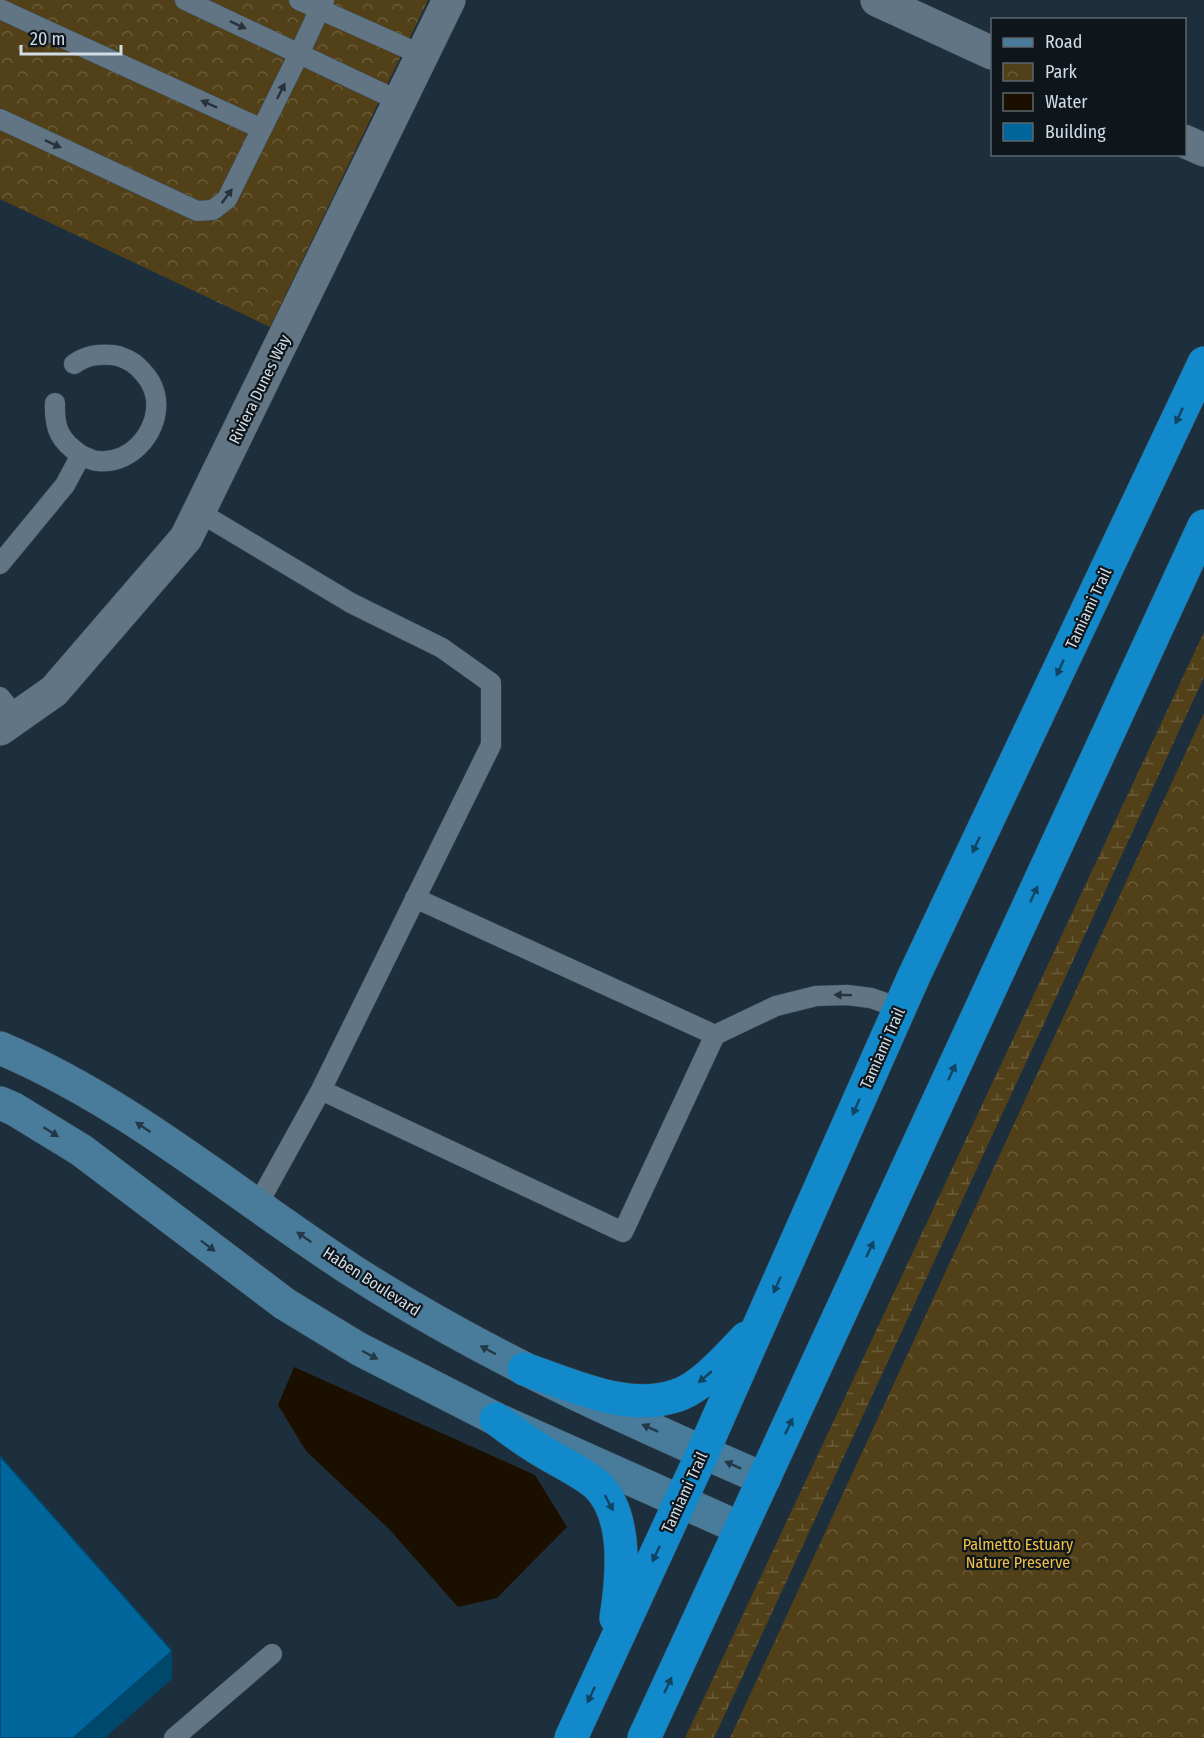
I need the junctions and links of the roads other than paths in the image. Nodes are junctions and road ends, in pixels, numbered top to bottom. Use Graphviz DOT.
graph roads {
  1 [pos="185,0"];
  2 [pos="299,0"];
  3 [pos="449,0"];
  4 [pos="877,0"];
  5 [pos="322,5"];
  6 [pos="0,9"];
  7 [pos="991,52"];
  8 [pos="299,54"];
  9 [pos="422,55"];
  10 [pos="399,101"];
  11 [pos="0,119"];
  12 [pos="262,129"];
  13 [pos="1186,141"];
  14 [pos="1204,150"];
  15 [pos="1204,363"];
  16 [pos="74,364"];
  17 [pos="55,403"];
  18 [pos="81,455"];
  19 [pos="199,512"];
  20 [pos="1204,526"];
  21 [pos="0,564"];
  22 [pos="6,715"];
  23 [pos="415,898"];
  24 [pos="900,1008"];
  25 [pos="715,1035"];
  26 [pos="0,1048"];
  27 [pos="321,1090"];
  28 [pos="0,1103"];
  29 [pos="258,1204"];
  30 [pos="761,1321"];
  31 [pos="524,1369"];
  32 [pos="496,1419"];
  33 [pos="703,1452"];
  34 [pos="764,1479"];
  35 [pos="681,1501"];
  36 [pos="740,1528"];
  37 [pos="272,1653"];
  38 [pos="610,1653"];
  39 [pos="174,1738"];
  40 [pos="571,1738"];
  41 [pos="644,1738"];
  1 -- 8 [label="lane, one-way"];
  2 -- 5 [label="lane"];
  3 -- 9 [label="street, Riviera Dunes Way"];
  4 -- 7 [label="street"];
  5 -- 8 [label="lane"];
  5 -- 9 [label="lane"];
  12 -- 6 [label="lane, one-way"];
  8 -- 10 [label="lane"];
  12 -- 8 [label="lane, one-way"];
  9 -- 10 [label="street, Riviera Dunes Way"];
  10 -- 19 [label="street, Riviera Dunes Way"];
  11 -- 12 [label="lane, one-way"];
  13 -- 14 [label="street"];
  15 -- 24 [label="highway, Tamiami Trail, one-way"];
  16 -- 18 [label="lane"];
  17 -- 18 [label="lane"];
  18 -- 21 [label="lane"];
  19 -- 22 [label="street, Riviera Dunes Way"];
  19 -- 23 [label="lane"];
  34 -- 20 [label="highway, one-way"];
  23 -- 25 [label="lane"];
  23 -- 27 [label="lane"];
  24 -- 25 [label="lane, one-way"];
  24 -- 30 [label="highway, Tamiami Trail, one-way"];
  25 -- 27 [label="lane"];
  29 -- 26 [label="street, Haben Boulevard, one-way"];
  27 -- 29 [label="lane"];
  28 -- 32 [label="street, one-way"];
  31 -- 29 [label="street, Haben Boulevard, one-way"];
  30 -- 31 [label="highway, one-way"];
  30 -- 33 [label="highway, Tamiami Trail"];
  33 -- 31 [label="street, Haben Boulevard, one-way"];
  32 -- 35 [label="street"];
  32 -- 38 [label="highway, one-way"];
  34 -- 33 [label="street, Haben Boulevard, one-way"];
  33 -- 35 [label="highway, Tamiami Trail"];
  34 -- 36 [label="highway"];
  35 -- 36 [label="street"];
  35 -- 38 [label="highway, Tamiami Trail, one-way"];
  41 -- 36 [label="highway, one-way"];
  37 -- 39 [label="lane"];
  38 -- 40 [label="highway, Tamiami Trail, one-way"];
}
